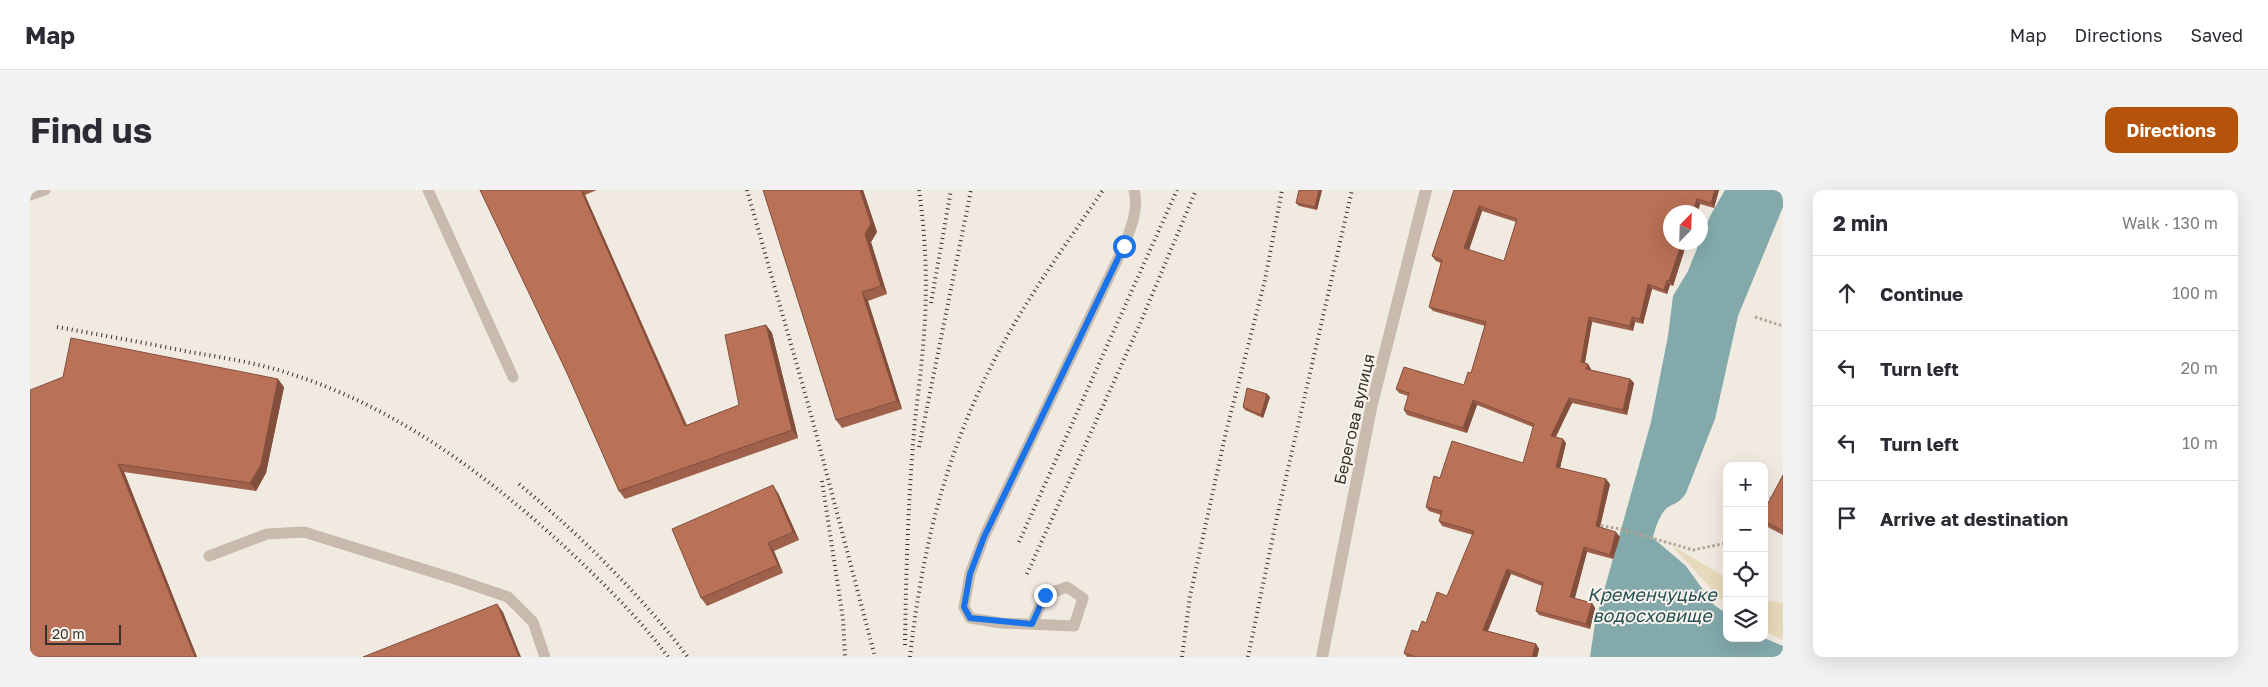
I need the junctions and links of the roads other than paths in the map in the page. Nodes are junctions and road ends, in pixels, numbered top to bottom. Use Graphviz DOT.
graph roads {
  1 [pos="45,190"];
  2 [pos="428,190"];
  3 [pos="1134,190"];
  4 [pos="1426,190"];
  5 [pos="30,195"];
  6 [pos="513,377"];
  7 [pos="210,556"];
  8 [pos="1032,624"];
  9 [pos="546,657"];
  10 [pos="1322,657"];
  1 -- 5 [label="lane"];
  2 -- 6 [label="lane"];
  3 -- 8 [label="lane"];
  4 -- 10 [label="street, Берегова вулиця"];
  7 -- 9 [label="lane"];
  8 -- 8 [label="lane"];
}
